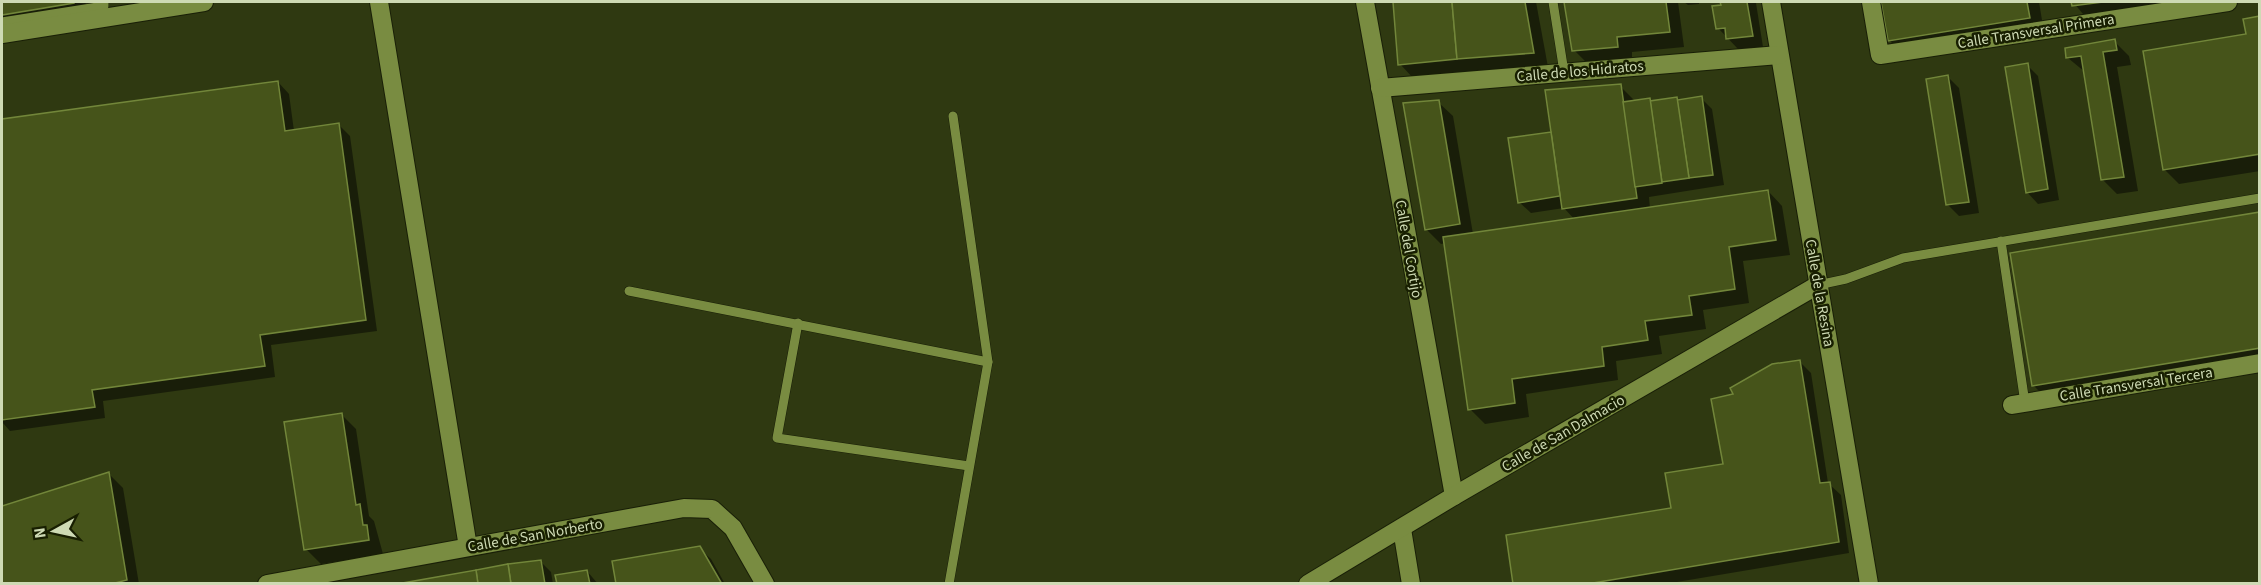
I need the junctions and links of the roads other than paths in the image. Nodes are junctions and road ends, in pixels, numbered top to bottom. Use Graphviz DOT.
graph roads {
  1 [pos="104,2"];
  2 [pos="204,2"];
  3 [pos="379,2"];
  4 [pos="1365,2"];
  5 [pos="1553,2"];
  6 [pos="1771,2"];
  7 [pos="1871,2"];
  8 [pos="2228,2"];
  9 [pos="2,22"];
  10 [pos="2,34"];
  11 [pos="1779,55"];
  12 [pos="1564,72"];
  13 [pos="1380,88"];
  14 [pos="953,116"];
  15 [pos="2259,198"];
  16 [pos="2001,241"];
  17 [pos="1818,285"];
  18 [pos="628,291"];
  19 [pos="798,323"];
  20 [pos="988,362"];
  21 [pos="2259,363"];
  22 [pos="2019,404"];
  23 [pos="969,466"];
  24 [pos="1454,496"];
  25 [pos="1402,529"];
  26 [pos="468,548"];
  27 [pos="267,584"];
  28 [pos="765,584"];
  29 [pos="949,584"];
  30 [pos="1308,584"];
  31 [pos="1411,584"];
  32 [pos="1869,584"];
  1 -- 9 [label="lane"];
  2 -- 10 [label="street"];
  3 -- 26 [label="street"];
  4 -- 13 [label="street, Calle del Cortijo"];
  5 -- 12 [label="lane"];
  6 -- 11 [label="street, Calle de la Resina"];
  7 -- 8 [label="street, Calle Transversal Primera"];
  11 -- 12 [label="street, Calle de los Hidratos"];
  11 -- 17 [label="street, Calle de la Resina"];
  12 -- 13 [label="street, Calle de los Hidratos"];
  13 -- 24 [label="street, Calle del Cortijo"];
  14 -- 20 [label="lane"];
  15 -- 16 [label="lane"];
  16 -- 17 [label="lane"];
  16 -- 22 [label="lane"];
  17 -- 24 [label="street, Calle de San Dalmacio"];
  17 -- 32 [label="street, Calle de la Resina"];
  18 -- 19 [label="lane"];
  19 -- 20 [label="lane"];
  19 -- 23 [label="lane"];
  20 -- 23 [label="lane"];
  21 -- 22 [label="street, Calle Transversal Tercera"];
  23 -- 29 [label="lane"];
  24 -- 25 [label="street, Calle de San Dalmacio"];
  25 -- 30 [label="street, Calle de San Dalmacio"];
  25 -- 31 [label="street"];
  26 -- 27 [label="street, Calle de San Norberto"];
  26 -- 28 [label="street, Calle de San Norberto"];
}
